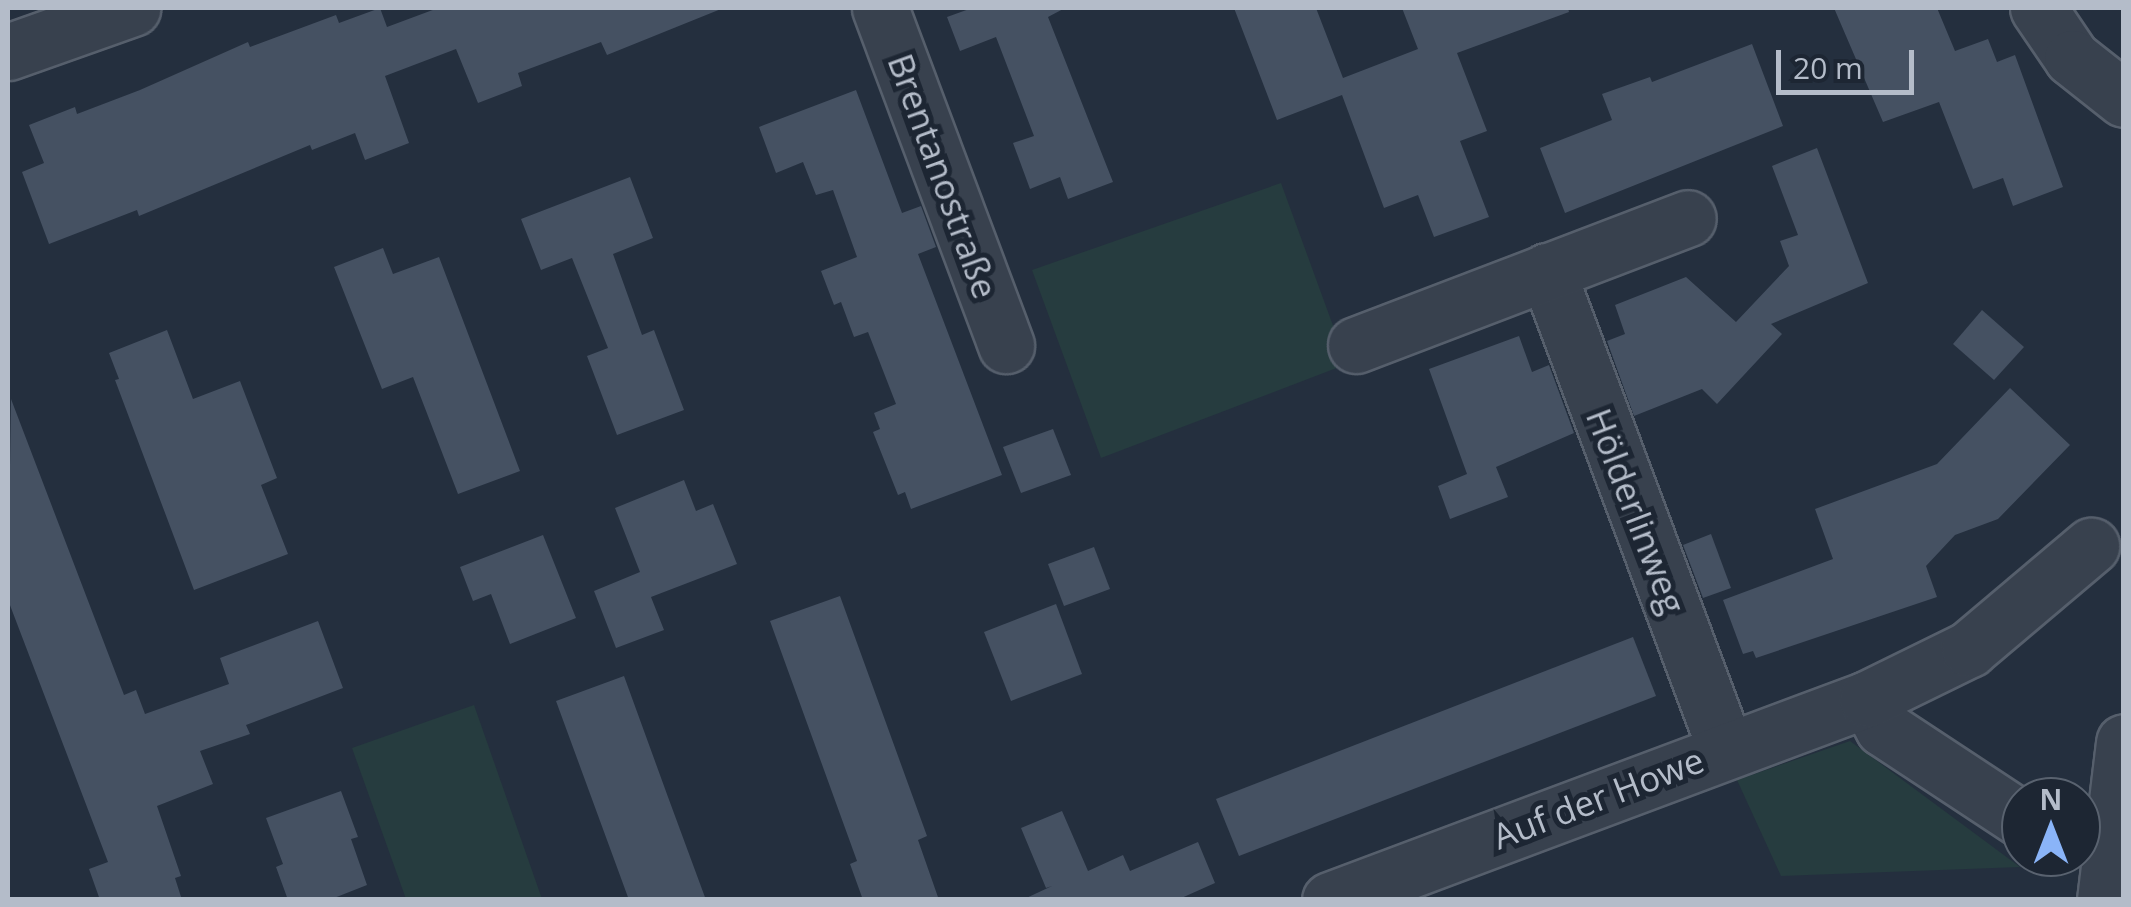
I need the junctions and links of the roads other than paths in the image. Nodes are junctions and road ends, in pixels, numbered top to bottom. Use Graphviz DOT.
graph roads {
  1 [pos="132,8"];
  2 [pos="880,8"];
  3 [pos="2038,8"];
  4 [pos="8,52"];
  5 [pos="2124,99"];
  6 [pos="1688,218"];
  7 [pos="1546,271"];
  8 [pos="1006,345"];
  9 [pos="1356,345"];
  10 [pos="2091,546"];
  11 [pos="1867,699"];
  12 [pos="2124,742"];
  13 [pos="1726,750"];
  14 [pos="2001,806"];
  15 [pos="2101,853"];
  16 [pos="1330,900"];
  1 -- 4 [label="street"];
  2 -- 8 [label="street, Brentanostraße"];
  3 -- 5 [label="street"];
  6 -- 7 [label="street"];
  7 -- 9 [label="street"];
  7 -- 13 [label="street, Hölderlinweg"];
  10 -- 11 [label="street, Auf der Howe"];
  11 -- 13 [label="street, Auf der Howe"];
  11 -- 14 [label="street"];
  12 -- 15 [label="street"];
  13 -- 16 [label="street, Auf der Howe"];
}
